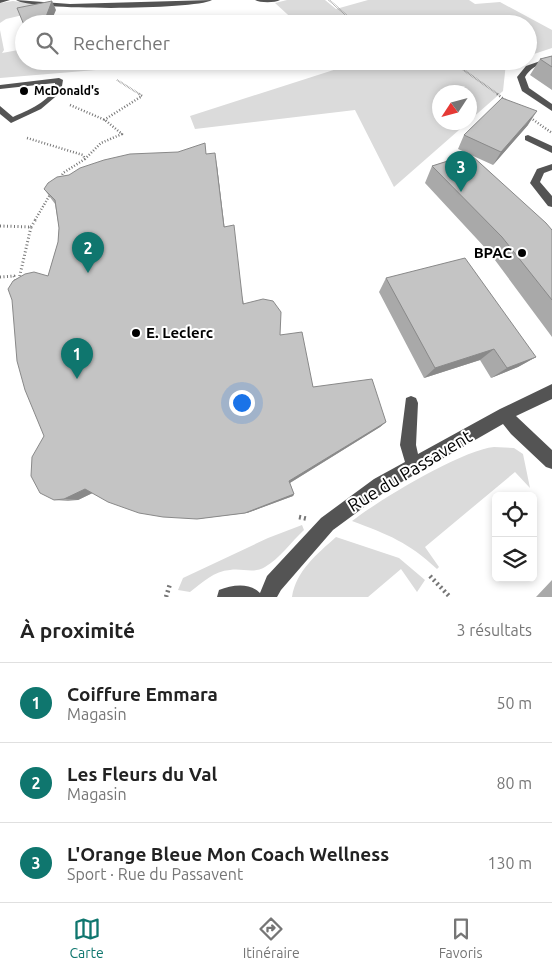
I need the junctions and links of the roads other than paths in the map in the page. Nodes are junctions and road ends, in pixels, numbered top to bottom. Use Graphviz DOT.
graph roads {
  1 [pos="7,0"];
  2 [pos="20,0"];
  3 [pos="208,0"];
  4 [pos="258,0"];
  5 [pos="277,0"];
  6 [pos="0,1"];
  7 [pos="552,62"];
  8 [pos="537,64"];
  9 [pos="526,70"];
  10 [pos="0,87"];
  11 [pos="552,108"];
  12 [pos="0,109"];
  13 [pos="528,138"];
  14 [pos="552,150"];
  15 [pos="552,167"];
  16 [pos="552,203"];
  17 [pos="552,392"];
  18 [pos="411,402"];
  19 [pos="505,414"];
  20 [pos="552,460"];
  21 [pos="414,467"];
  22 [pos="226,597"];
  23 [pos="252,597"];
  24 [pos="267,597"];
  1 -- 6 [label="street"];
  2 -- 3 [label="street"];
  4 -- 5 [label="street"];
  7 -- 8 [label="street"];
  9 -- 11 [label="street"];
  10 -- 12 [label="street"];
  13 -- 14 [label="street"];
  15 -- 16 [label="street"];
  17 -- 19 [label="street, Rue du Passavent"];
  18 -- 21 [label="street"];
  19 -- 20 [label="street"];
  19 -- 21 [label="street, Rue du Passavent"];
  21 -- 24 [label="street, Rue du Passavent"];
  22 -- 23 [label="street"];
}
